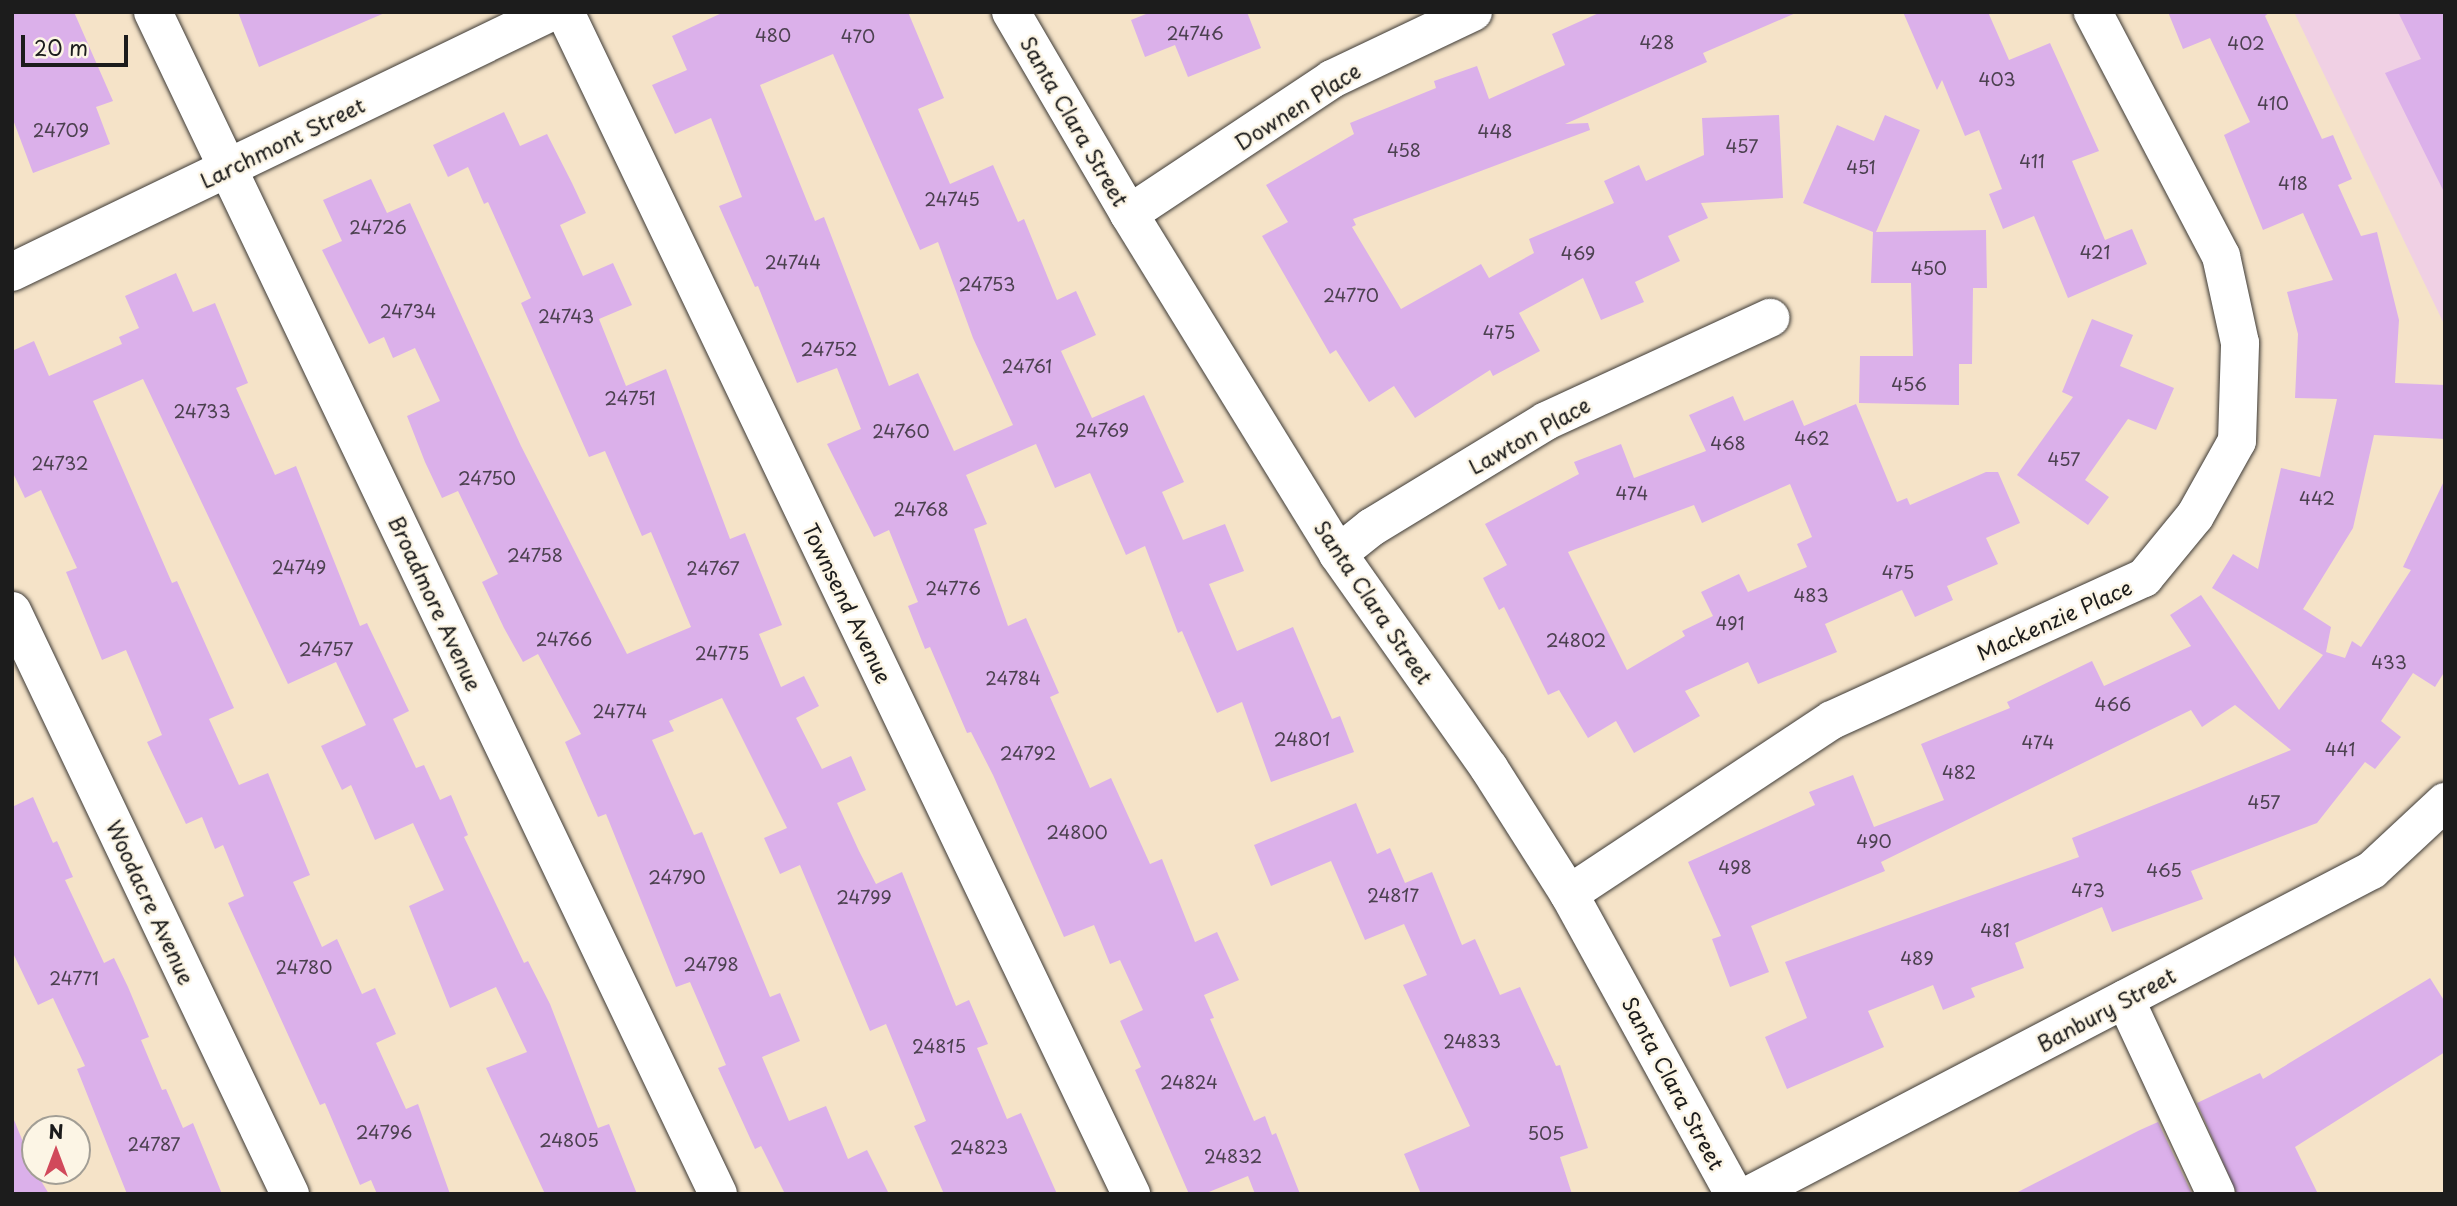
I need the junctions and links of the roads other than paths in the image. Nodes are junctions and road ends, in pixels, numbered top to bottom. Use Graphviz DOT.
graph roads {
  1 [pos="153,12"];
  2 [pos="551,12"];
  3 [pos="565,12"];
  4 [pos="1012,12"];
  5 [pos="1473,12"];
  6 [pos="2093,12"];
  7 [pos="229,167"];
  8 [pos="1129,214"];
  9 [pos="12,272"];
  10 [pos="1770,318"];
  11 [pos="1338,554"];
  12 [pos="12,611"];
  13 [pos="2445,802"];
  14 [pos="1569,894"];
  15 [pos="2125,999"];
  16 [pos="290,1194"];
  17 [pos="718,1194"];
  18 [pos="1131,1194"];
  19 [pos="1734,1194"];
  20 [pos="1751,1194"];
  21 [pos="2216,1194"];
  1 -- 7 [label="street, Broadmore Avenue"];
  2 -- 7 [label="street, Larchmont Street"];
  3 -- 18 [label="street, Townsend Avenue"];
  4 -- 8 [label="street, Santa Clara Street"];
  5 -- 8 [label="street, Downen Place"];
  6 -- 14 [label="street, Mackenzie Place"];
  7 -- 9 [label="street, Larchmont Street"];
  7 -- 17 [label="street, Broadmore Avenue"];
  8 -- 11 [label="street, Santa Clara Street"];
  10 -- 11 [label="street, Lawton Place"];
  11 -- 14 [label="street, Santa Clara Street"];
  12 -- 16 [label="street, Woodacre Avenue"];
  13 -- 15 [label="street, Banbury Street"];
  14 -- 19 [label="street, Santa Clara Street"];
  15 -- 20 [label="street, Banbury Street"];
  15 -- 21 [label="street"];
}
